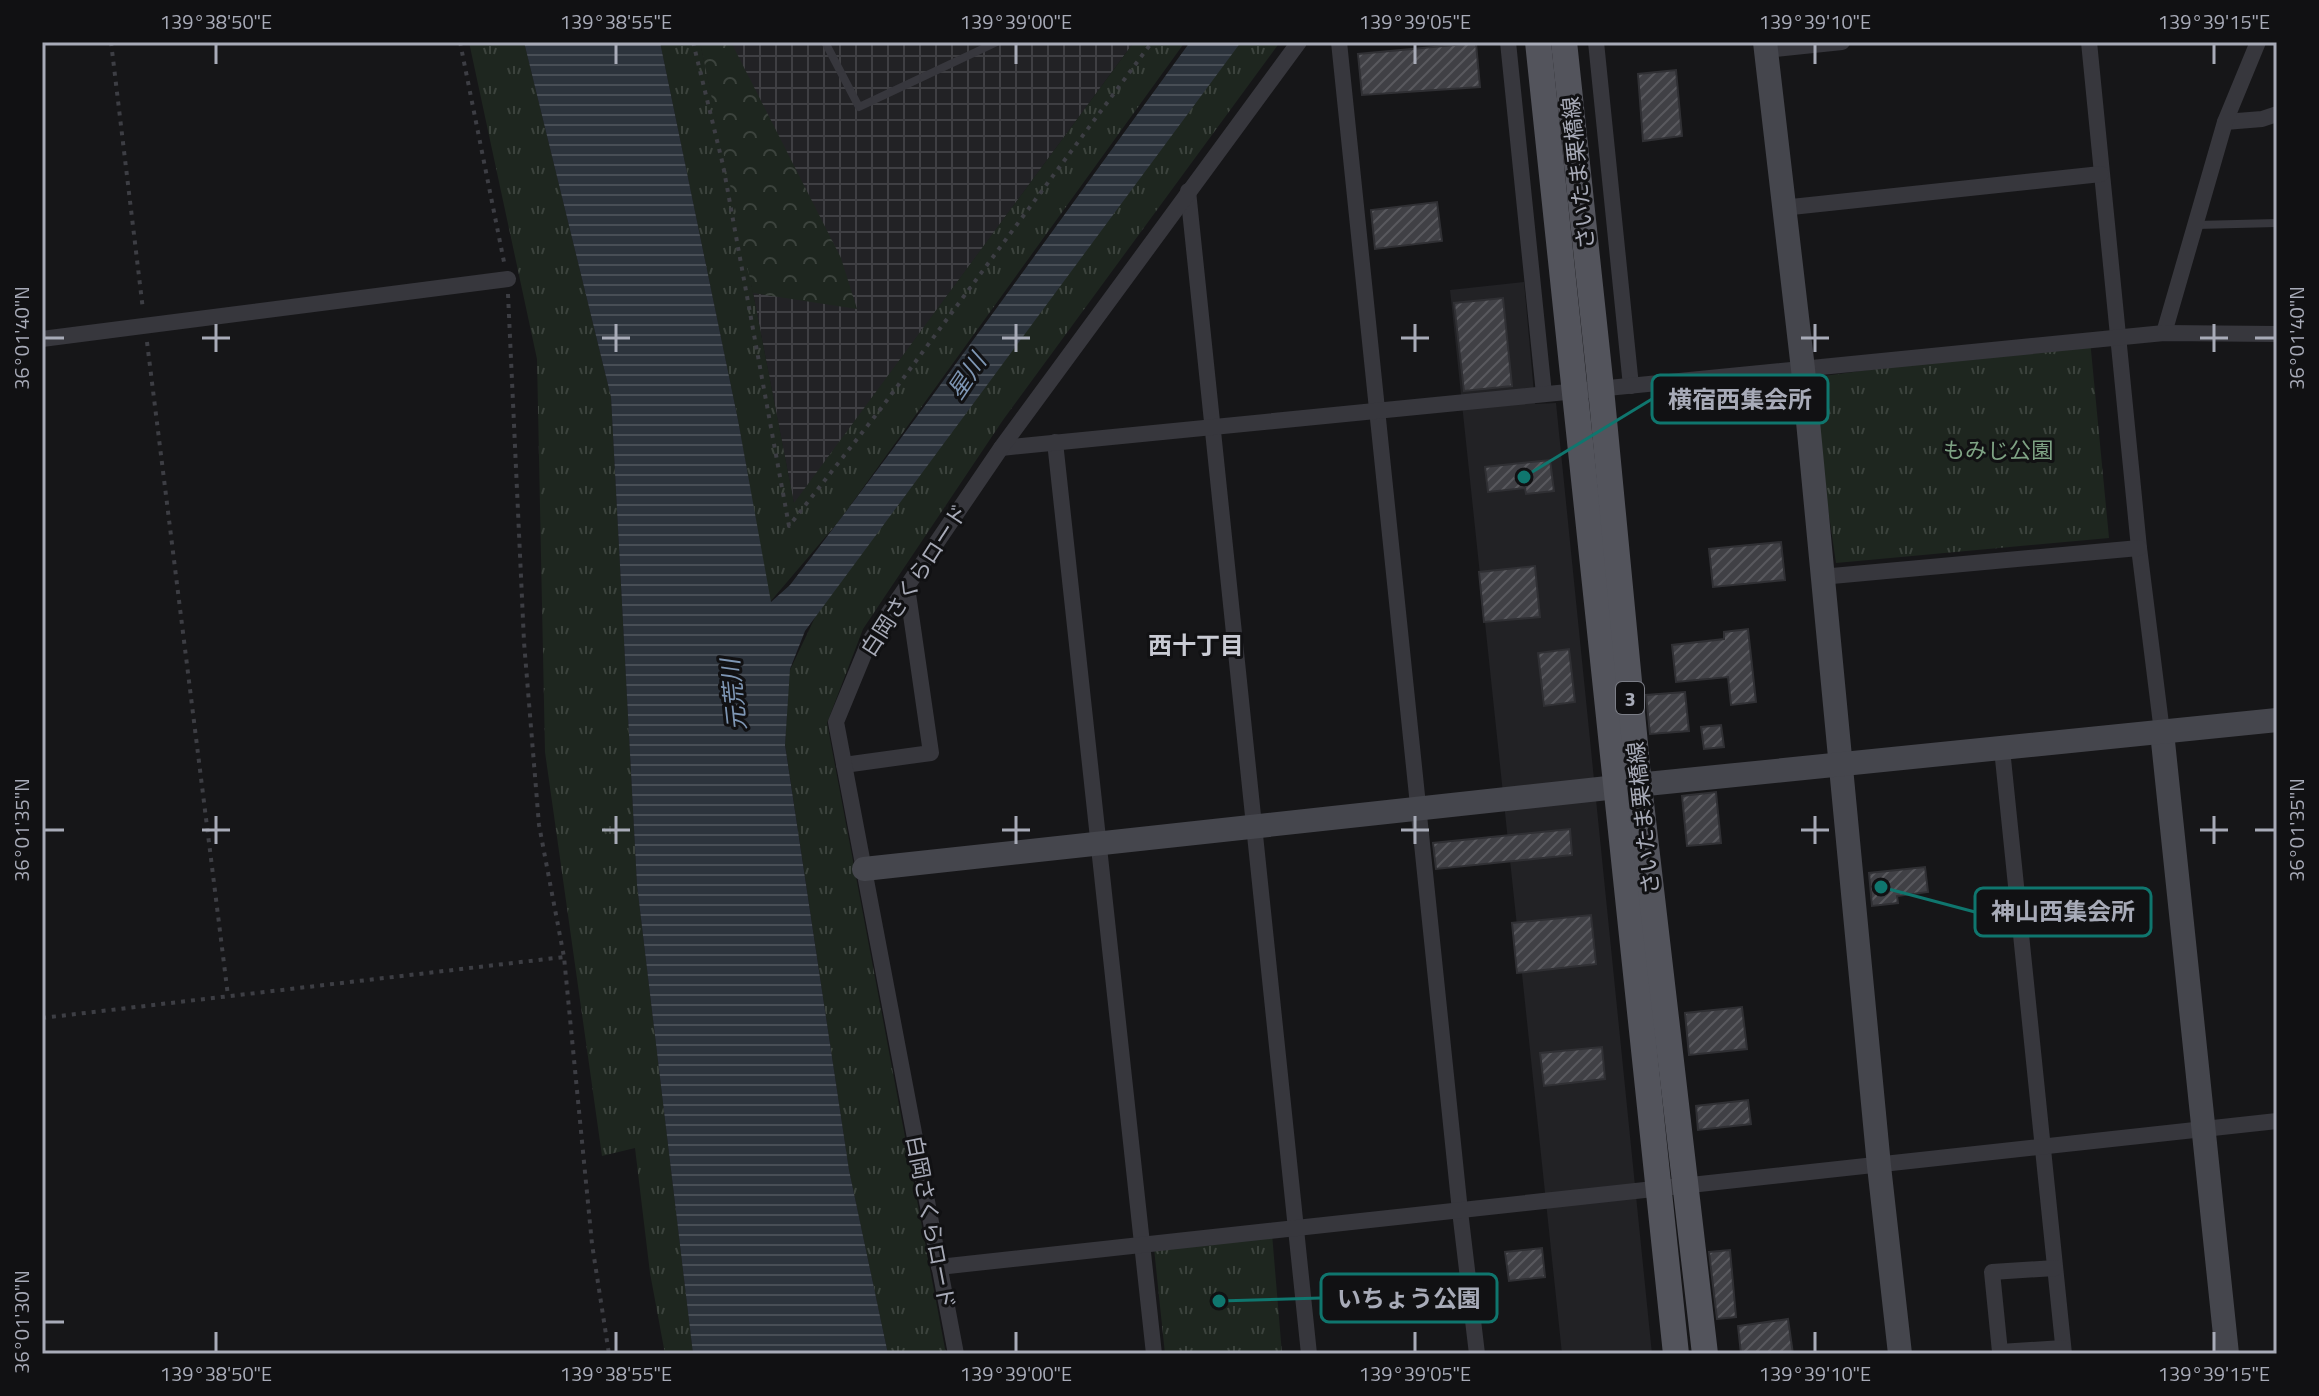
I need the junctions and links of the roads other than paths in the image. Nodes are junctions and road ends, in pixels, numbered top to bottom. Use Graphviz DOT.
graph roads {
  1 [pos="825,42"];
  2 [pos="997,42"];
  3 [pos="1299,42"];
  4 [pos="1339,42"];
  5 [pos="1508,42"];
  6 [pos="1538,42"];
  7 [pos="1564,42"];
  8 [pos="1596,42"];
  9 [pos="1842,42"];
  10 [pos="2089,42"];
  11 [pos="2258,42"];
  12 [pos="1766,46"];
  13 [pos="2277,114"];
  14 [pos="2225,122"];
  15 [pos="2101,174"];
  16 [pos="1188,191"];
  17 [pos="1782,208"];
  18 [pos="2277,223"];
  19 [pos="2195,225"];
  20 [pos="508,279"];
  21 [pos="2164,333"];
  22 [pos="2277,334"];
  23 [pos="2119,338"];
  24 [pos="42,339"];
  25 [pos="1803,369"];
  26 [pos="1631,386"];
  27 [pos="1589,390"];
  28 [pos="1544,394"];
  29 [pos="1377,411"];
  30 [pos="1213,427"];
  31 [pos="1055,442"];
  32 [pos="1001,448"];
  33 [pos="2139,548"];
  34 [pos="1821,577"];
  35 [pos="907,587"];
  36 [pos="2277,720"];
  37 [pos="2162,732"];
  38 [pos="2002,749"];
  39 [pos="844,765"];
  40 [pos="1839,765"];
  41 [pos="1628,786"];
  42 [pos="1420,810"];
  43 [pos="1255,827"];
  44 [pos="1099,844"];
  45 [pos="864,869"];
  46 [pos="2277,1121"];
  47 [pos="2204,1129"];
  48 [pos="2043,1147"];
  49 [pos="1879,1166"];
  50 [pos="1673,1188"];
  51 [pos="1460,1211"];
  52 [pos="1296,1228"];
  53 [pos="1142,1245"];
  54 [pos="939,1267"];
  55 [pos="2055,1268"];
  56 [pos="2063,1351"];
  57 [pos="956,1354"];
  58 [pos="1154,1354"];
  59 [pos="1309,1354"];
  60 [pos="1477,1354"];
  61 [pos="1676,1354"];
  62 [pos="1705,1354"];
  63 [pos="1900,1354"];
  64 [pos="2227,1354"];
  1 -- 2 [label="lane"];
  3 -- 16 [label="street, 白岡さくらロード"];
  4 -- 29 [label="street"];
  5 -- 28 [label="street"];
  6 -- 27 [label="main road, さいたま栗橋線 / 3"];
  7 -- 27 [label="main road, さいたま栗橋線 / 3"];
  8 -- 26 [label="street"];
  9 -- 12 [label="street"];
  10 -- 15 [label="street"];
  11 -- 14 [label="street"];
  12 -- 17 [label="street"];
  13 -- 14 [label="street"];
  14 -- 19 [label="street"];
  15 -- 17 [label="street"];
  15 -- 23 [label="street"];
  16 -- 30 [label="street"];
  16 -- 32 [label="street, 白岡さくらロード"];
  17 -- 25 [label="street"];
  18 -- 19 [label="lane"];
  19 -- 21 [label="street"];
  20 -- 24 [label="street"];
  21 -- 22 [label="street"];
  21 -- 23 [label="street"];
  23 -- 25 [label="street"];
  23 -- 33 [label="street"];
  25 -- 26 [label="street"];
  25 -- 34 [label="street"];
  26 -- 27 [label="street"];
  27 -- 28 [label="street"];
  27 -- 41 [label="main road, さいたま栗橋線 / 3"];
  28 -- 29 [label="street"];
  29 -- 30 [label="street"];
  29 -- 42 [label="street"];
  30 -- 31 [label="street"];
  30 -- 43 [label="street"];
  31 -- 32 [label="street"];
  31 -- 44 [label="street"];
  32 -- 35 [label="street, 白岡さくらロード"];
  33 -- 34 [label="street"];
  33 -- 37 [label="street"];
  34 -- 40 [label="street"];
  35 -- 39 [label="street, 白岡さくらロード"];
  35 -- 39 [label="street"];
  36 -- 37 [label="street"];
  37 -- 38 [label="street"];
  37 -- 47 [label="street"];
  38 -- 40 [label="street"];
  38 -- 48 [label="street"];
  39 -- 45 [label="street, 白岡さくらロード"];
  40 -- 41 [label="street"];
  40 -- 49 [label="street"];
  41 -- 42 [label="street"];
  41 -- 50 [label="main road, さいたま栗橋線 / 3"];
  42 -- 43 [label="street"];
  42 -- 51 [label="street"];
  43 -- 44 [label="street"];
  43 -- 52 [label="street"];
  44 -- 45 [label="street"];
  44 -- 53 [label="street"];
  45 -- 54 [label="street, 白岡さくらロード"];
  46 -- 47 [label="street"];
  47 -- 48 [label="street"];
  47 -- 64 [label="street"];
  48 -- 49 [label="street"];
  48 -- 55 [label="street"];
  49 -- 50 [label="street"];
  49 -- 63 [label="street"];
  50 -- 51 [label="street"];
  50 -- 61 [label="main road, さいたま栗橋線 / 3"];
  50 -- 62 [label="main road, さいたま栗橋線 / 3"];
  51 -- 52 [label="street"];
  51 -- 60 [label="street"];
  52 -- 53 [label="street"];
  52 -- 59 [label="street"];
  53 -- 54 [label="street"];
  53 -- 58 [label="street"];
  54 -- 57 [label="street, 白岡さくらロード"];
  55 -- 56 [label="street"];
  55 -- 56 [label="street"];
}
